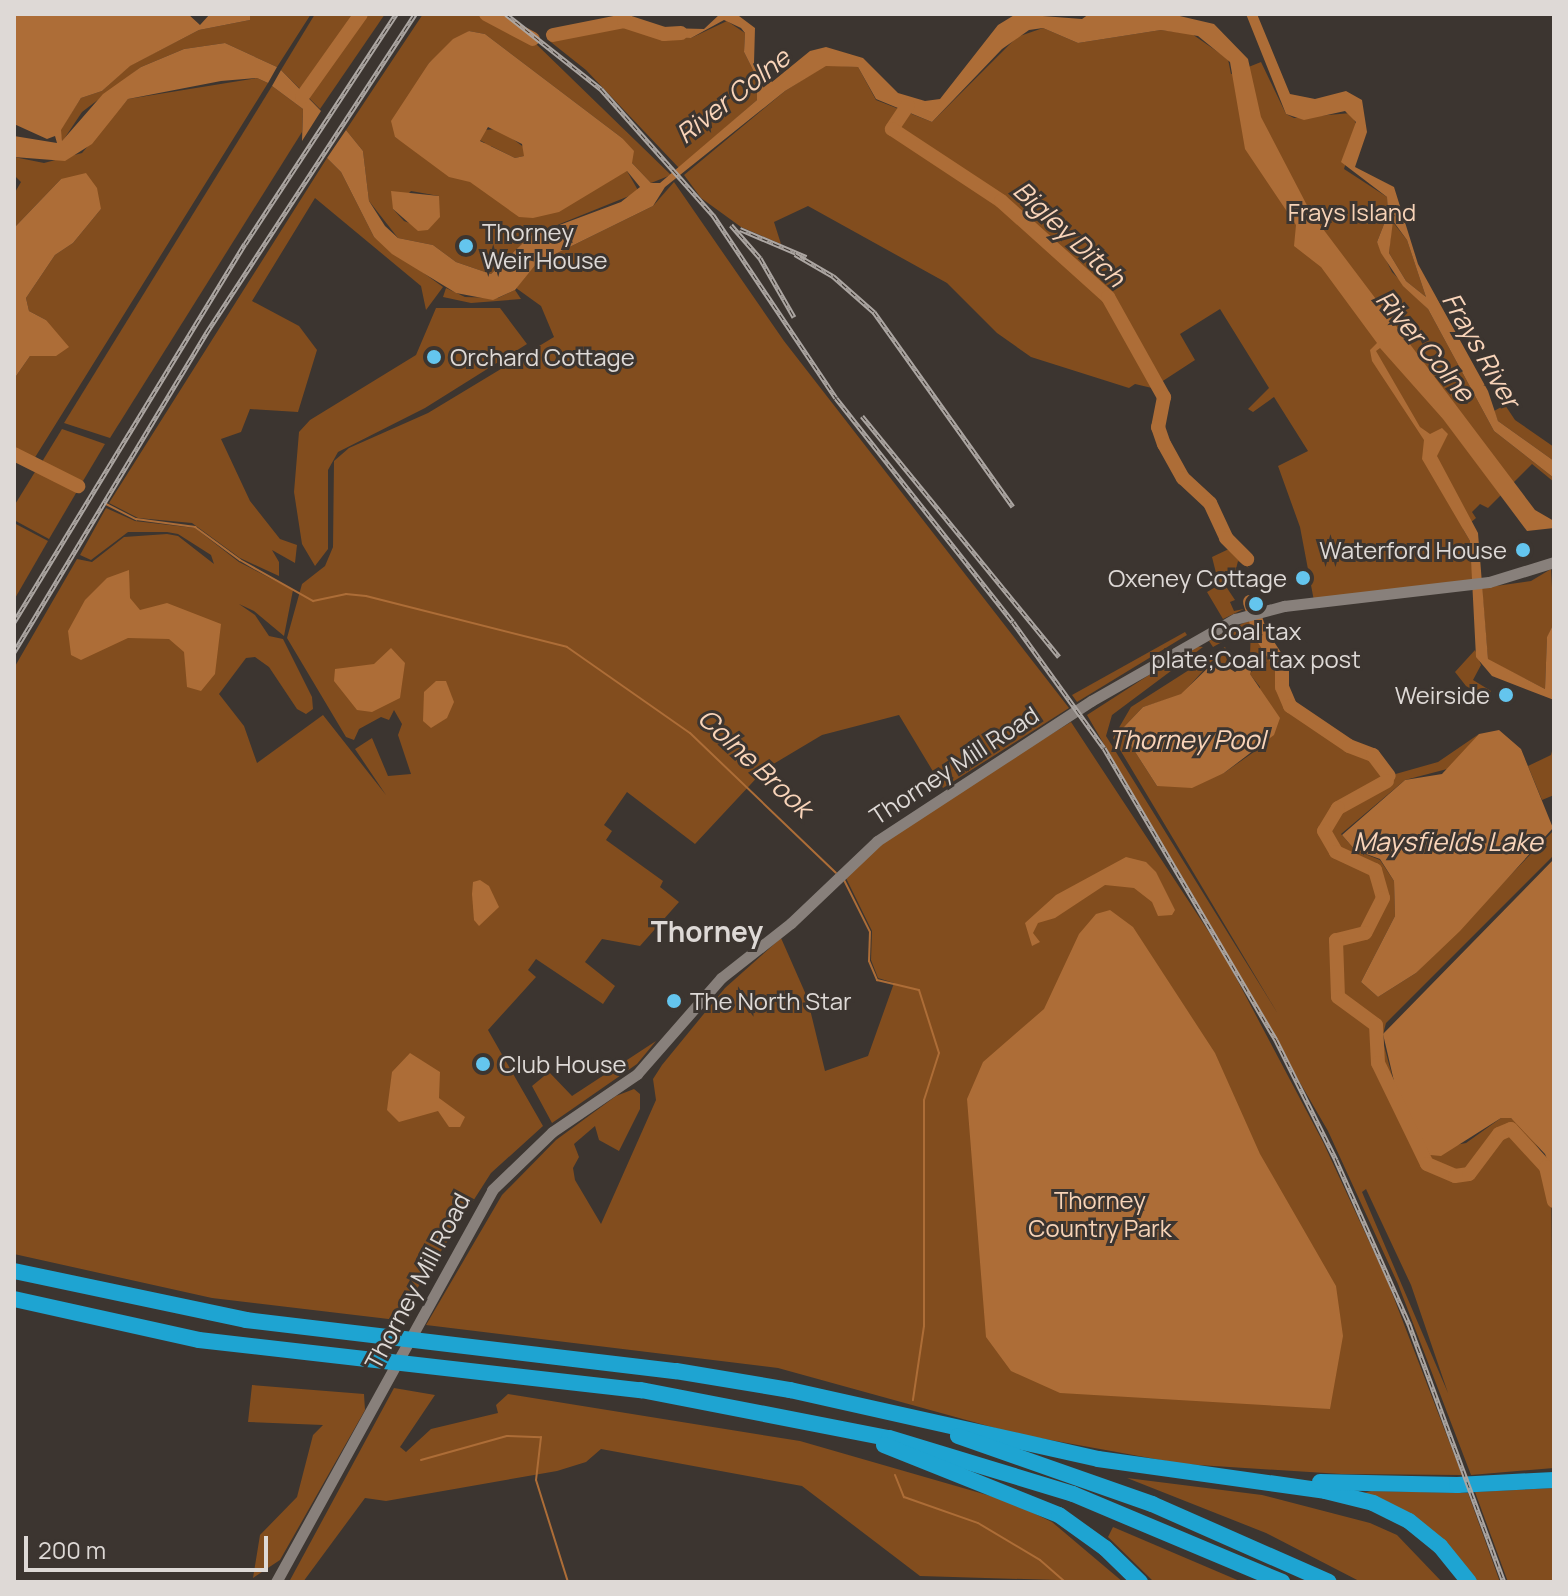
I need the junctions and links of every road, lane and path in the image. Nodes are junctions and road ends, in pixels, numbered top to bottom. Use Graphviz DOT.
graph roads {
  1 [pos="1553,563"];
  2 [pos="14,1271"];
  3 [pos="14,1299"];
  4 [pos="927,1423"];
  5 [pos="857,1434"];
  6 [pos="1554,1480"];
  7 [pos="1278,1482"];
  8 [pos="276,1582"];
  9 [pos="1140,1582"];
  10 [pos="1282,1582"];
  11 [pos="1329,1582"];
  12 [pos="1469,1582"];
  1 -- 8 [label="street, Thorney Mill Road"];
  2 -- 4 [label="highway"];
  3 -- 5 [label="highway"];
  4 -- 7 [label="highway"];
  4 -- 11 [label="highway"];
  5 -- 9 [label="highway"];
  5 -- 10 [label="highway"];
  6 -- 7 [label="highway"];
  7 -- 12 [label="highway"];
}
